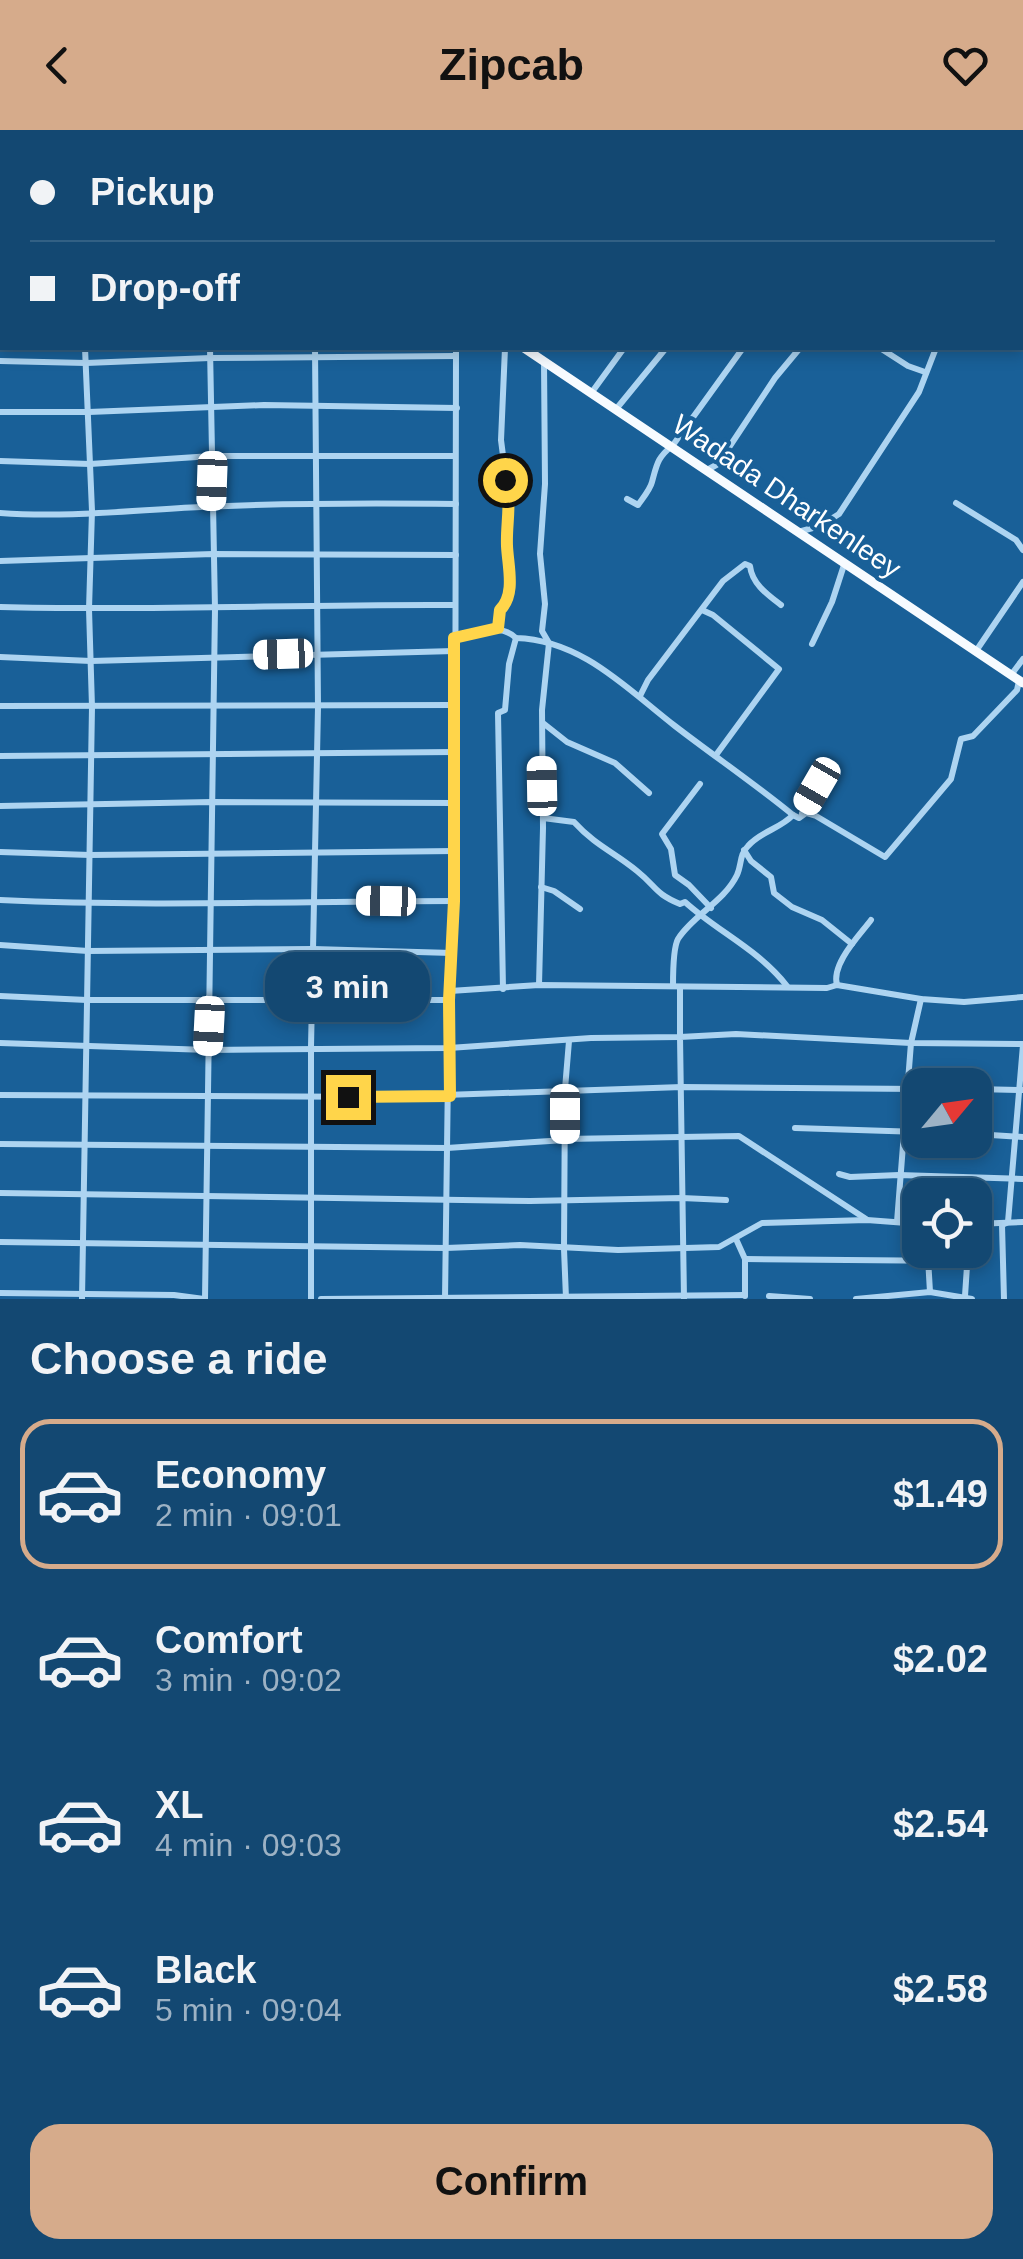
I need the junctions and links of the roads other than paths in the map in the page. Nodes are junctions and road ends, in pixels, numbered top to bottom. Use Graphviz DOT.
graph roads {
  1 [pos="85,350"];
  2 [pos="210,350"];
  3 [pos="315,350"];
  4 [pos="505,350"];
  5 [pos="527,350"];
  6 [pos="623,350"];
  7 [pos="664,350"];
  8 [pos="742,350"];
  9 [pos="798,350"];
  10 [pos="883,350"];
  11 [pos="935,350"];
  12 [pos="456,352"];
  13 [pos="315,357"];
  14 [pos="210,358"];
  15 [pos="0,361"];
  16 [pos="544,362"];
  17 [pos="86,363"];
  18 [pos="925,372"];
  19 [pos="592,392"];
  20 [pos="212,405"];
  21 [pos="316,405"];
  22 [pos="457,408"];
  23 [pos="617,408"];
  24 [pos="0,412"];
  25 [pos="89,412"];
  26 [pos="673,445"];
  27 [pos="316,455"];
  28 [pos="212,456"];
  29 [pos="453,456"];
  30 [pos="0,462"];
  31 [pos="90,464"];
  32 [pos="706,470"];
  33 [pos="627,499"];
  34 [pos="316,503"];
  35 [pos="956,503"];
  36 [pos="456,504"];
  37 [pos="211,506"];
  38 [pos="92,512"];
  39 [pos="0,513"];
  40 [pos="797,532"];
  41 [pos="1023,550"];
  42 [pos="213,554"];
  43 [pos="456,555"];
  44 [pos="318,556"];
  45 [pos="91,559"];
  46 [pos="0,560"];
  47 [pos="844,565"];
  48 [pos="1023,582"];
  49 [pos="317,604"];
  50 [pos="455,606"];
  51 [pos="781,606"];
  52 [pos="0,607"];
  53 [pos="89,609"];
  54 [pos="215,609"];
  55 [pos="702,610"];
  56 [pos="498,628"];
  57 [pos="454,638"];
  58 [pos="516,638"];
  59 [pos="548,643"];
  60 [pos="812,644"];
  61 [pos="454,651"];
  62 [pos="976,651"];
  63 [pos="317,653"];
  64 [pos="215,656"];
  65 [pos="0,657"];
  66 [pos="1023,659"];
  67 [pos="91,661"];
  68 [pos="1018,679"];
  69 [pos="640,696"];
  70 [pos="214,704"];
  71 [pos="454,705"];
  72 [pos="0,706"];
  73 [pos="318,706"];
  74 [pos="92,707"];
  75 [pos="542,722"];
  76 [pos="212,752"];
  77 [pos="454,752"];
  78 [pos="317,754"];
  79 [pos="716,755"];
  80 [pos="0,756"];
  81 [pos="90,756"];
  82 [pos="829,769"];
  83 [pos="700,784"];
  84 [pos="649,792"];
  85 [pos="212,802"];
  86 [pos="454,803"];
  87 [pos="91,804"];
  88 [pos="316,804"];
  89 [pos="0,806"];
  90 [pos="796,816"];
  91 [pos="543,818"];
  92 [pos="744,850"];
  93 [pos="316,851"];
  94 [pos="454,851"];
  95 [pos="0,852"];
  96 [pos="212,853"];
  97 [pos="90,855"];
  98 [pos="540,887"];
  99 [pos="0,900"];
  100 [pos="314,900"];
  101 [pos="454,901"];
  102 [pos="212,902"];
  103 [pos="88,904"];
  104 [pos="711,908"];
  105 [pos="580,909"];
  106 [pos="702,915"];
  107 [pos="872,920"];
  108 [pos="852,944"];
  109 [pos="0,945"];
  110 [pos="313,948"];
  111 [pos="211,950"];
  112 [pos="88,951"];
  113 [pos="452,953"];
  114 [pos="837,984"];
  115 [pos="540,985"];
  116 [pos="676,987"];
  117 [pos="788,987"];
  118 [pos="503,989"];
  119 [pos="450,991"];
  120 [pos="0,996"];
  121 [pos="1023,997"];
  122 [pos="312,998"];
  123 [pos="920,998"];
  124 [pos="87,1000"];
  125 [pos="210,1000"];
  126 [pos="449,1000"];
  127 [pos="680,1038"];
  128 [pos="569,1041"];
  129 [pos="0,1043"];
  130 [pos="911,1044"];
  131 [pos="1023,1044"];
  132 [pos="87,1046"];
  133 [pos="310,1047"];
  134 [pos="449,1048"];
  135 [pos="208,1050"];
  136 [pos="909,1068"];
  137 [pos="682,1087"];
  138 [pos="902,1088"];
  139 [pos="564,1089"];
  140 [pos="992,1090"];
  141 [pos="1021,1090"];
  142 [pos="0,1095"];
  143 [pos="450,1096"];
  144 [pos="207,1097"];
  145 [pos="311,1097"];
  146 [pos="84,1098"];
  147 [pos="795,1128"];
  148 [pos="902,1133"];
  149 [pos="683,1135"];
  150 [pos="992,1136"];
  151 [pos="1023,1137"];
  152 [pos="1013,1138"];
  153 [pos="565,1140"];
  154 [pos="0,1144"];
  155 [pos="82,1145"];
  156 [pos="206,1146"];
  157 [pos="310,1147"];
  158 [pos="447,1148"];
  159 [pos="902,1150"];
  160 [pos="839,1174"];
  161 [pos="899,1175"];
  162 [pos="1012,1179"];
  163 [pos="1023,1179"];
  164 [pos="0,1193"];
  165 [pos="82,1193"];
  166 [pos="311,1196"];
  167 [pos="206,1197"];
  168 [pos="682,1198"];
  169 [pos="566,1199"];
  170 [pos="447,1200"];
  171 [pos="726,1200"];
  172 [pos="867,1220"];
  173 [pos="898,1222"];
  174 [pos="902,1222"];
  175 [pos="1008,1222"];
  176 [pos="1023,1222"];
  177 [pos="992,1223"];
  178 [pos="736,1239"];
  179 [pos="0,1242"];
  180 [pos="81,1242"];
  181 [pos="206,1244"];
  182 [pos="310,1246"];
  183 [pos="446,1248"];
  184 [pos="564,1248"];
  185 [pos="682,1248"];
  186 [pos="902,1258"];
  187 [pos="745,1260"];
  188 [pos="929,1268"];
  189 [pos="965,1268"];
  190 [pos="930,1292"];
  191 [pos="0,1293"];
  192 [pos="82,1296"];
  193 [pos="769,1296"];
  194 [pos="684,1297"];
  195 [pos="745,1297"];
  196 [pos="444,1298"];
  197 [pos="566,1298"];
  198 [pos="968,1298"];
  199 [pos="205,1299"];
  200 [pos="310,1299"];
  201 [pos="321,1299"];
  202 [pos="810,1299"];
  203 [pos="856,1299"];
  204 [pos="1004,1299"];
  1 -- 17 [label="street"];
  2 -- 14 [label="street"];
  3 -- 13 [label="street"];
  4 -- 56 [label="street"];
  5 -- 16 [label="main road, Wadada Dharkenleey"];
  6 -- 19 [label="street"];
  7 -- 23 [label="street"];
  8 -- 26 [label="street"];
  9 -- 32 [label="street"];
  10 -- 18 [label="street"];
  11 -- 18 [label="street"];
  12 -- 13 [label="street"];
  12 -- 22 [label="street"];
  13 -- 14 [label="street"];
  13 -- 21 [label="street"];
  14 -- 17 [label="street"];
  14 -- 20 [label="street"];
  15 -- 17 [label="street"];
  16 -- 19 [label="main road, Wadada Dharkenleey"];
  16 -- 59 [label="street"];
  17 -- 25 [label="street"];
  18 -- 40 [label="street"];
  19 -- 23 [label="main road, Wadada Dharkenleey"];
  20 -- 21 [label="street"];
  20 -- 25 [label="street"];
  20 -- 28 [label="street"];
  21 -- 22 [label="street"];
  21 -- 27 [label="street"];
  22 -- 29 [label="street"];
  23 -- 26 [label="main road, Wadada Dharkenleey"];
  24 -- 25 [label="street"];
  25 -- 31 [label="street"];
  26 -- 32 [label="main road, Wadada Dharkenleey"];
  26 -- 33 [label="street"];
  27 -- 28 [label="street"];
  27 -- 29 [label="street"];
  27 -- 34 [label="street"];
  28 -- 31 [label="street"];
  28 -- 37 [label="street"];
  29 -- 36 [label="street"];
  30 -- 31 [label="street"];
  31 -- 38 [label="street"];
  32 -- 40 [label="main road, Wadada Dharkenleey"];
  34 -- 36 [label="street"];
  34 -- 37 [label="street"];
  34 -- 44 [label="street"];
  35 -- 41 [label="street"];
  36 -- 43 [label="street"];
  37 -- 38 [label="street"];
  37 -- 42 [label="street"];
  38 -- 39 [label="street"];
  38 -- 45 [label="street"];
  40 -- 47 [label="main road, Wadada Dharkenleey"];
  42 -- 44 [label="street"];
  42 -- 45 [label="street"];
  42 -- 54 [label="street"];
  43 -- 44 [label="street"];
  43 -- 50 [label="street"];
  44 -- 49 [label="street"];
  45 -- 46 [label="street"];
  45 -- 53 [label="street"];
  47 -- 60 [label="street"];
  47 -- 62 [label="main road, Wadada Dharkenleey"];
  48 -- 62 [label="street"];
  49 -- 50 [label="street"];
  49 -- 54 [label="street"];
  49 -- 63 [label="street"];
  50 -- 57 [label="street"];
  51 -- 55 [label="street"];
  52 -- 53 [label="street"];
  53 -- 54 [label="street"];
  53 -- 67 [label="street"];
  54 -- 64 [label="street"];
  55 -- 69 [label="street"];
  55 -- 79 [label="street"];
  56 -- 57 [label="street"];
  56 -- 58 [label="street"];
  57 -- 61 [label="street"];
  58 -- 59 [label="street"];
  58 -- 118 [label="street"];
  59 -- 69 [label="street"];
  59 -- 75 [label="street"];
  61 -- 63 [label="street"];
  61 -- 71 [label="street"];
  62 -- 68 [label="main road, Wadada Dharkenleey"];
  63 -- 64 [label="street"];
  63 -- 73 [label="street"];
  64 -- 67 [label="street"];
  64 -- 70 [label="street"];
  65 -- 67 [label="street"];
  66 -- 68 [label="street"];
  67 -- 74 [label="street"];
  68 -- 90 [label="street"];
  69 -- 79 [label="street"];
  70 -- 73 [label="street"];
  70 -- 74 [label="street"];
  70 -- 76 [label="street"];
  71 -- 73 [label="street"];
  71 -- 77 [label="street"];
  72 -- 74 [label="street"];
  73 -- 78 [label="street"];
  74 -- 81 [label="street"];
  75 -- 84 [label="street"];
  75 -- 91 [label="street"];
  76 -- 78 [label="street"];
  76 -- 81 [label="street"];
  76 -- 85 [label="street"];
  77 -- 78 [label="street"];
  77 -- 86 [label="street"];
  78 -- 88 [label="street"];
  79 -- 90 [label="street"];
  80 -- 81 [label="street"];
  81 -- 87 [label="street"];
  82 -- 90 [label="street"];
  83 -- 104 [label="street"];
  85 -- 87 [label="street"];
  85 -- 88 [label="street"];
  85 -- 96 [label="street"];
  86 -- 88 [label="street"];
  86 -- 94 [label="street"];
  87 -- 89 [label="street"];
  87 -- 97 [label="street"];
  88 -- 93 [label="street"];
  90 -- 92 [label="street"];
  91 -- 98 [label="street"];
  91 -- 106 [label="street"];
  92 -- 104 [label="street"];
  92 -- 108 [label="street"];
  93 -- 94 [label="street"];
  93 -- 96 [label="street"];
  93 -- 100 [label="street"];
  94 -- 101 [label="street"];
  95 -- 97 [label="street"];
  96 -- 97 [label="street"];
  96 -- 102 [label="street"];
  97 -- 103 [label="street"];
  98 -- 105 [label="street"];
  98 -- 115 [label="street"];
  99 -- 103 [label="street"];
  100 -- 101 [label="street"];
  100 -- 102 [label="street"];
  100 -- 110 [label="street"];
  101 -- 113 [label="street"];
  102 -- 103 [label="street"];
  102 -- 111 [label="street"];
  103 -- 112 [label="street"];
  104 -- 106 [label="street"];
  106 -- 116 [label="street"];
  106 -- 117 [label="street"];
  107 -- 108 [label="street"];
  108 -- 114 [label="street"];
  109 -- 112 [label="street"];
  110 -- 111 [label="street"];
  110 -- 113 [label="street"];
  110 -- 122 [label="street"];
  111 -- 112 [label="street"];
  111 -- 125 [label="street"];
  112 -- 124 [label="street"];
  113 -- 119 [label="street"];
  114 -- 117 [label="street"];
  114 -- 123 [label="street"];
  115 -- 116 [label="street"];
  115 -- 118 [label="street"];
  116 -- 117 [label="street"];
  116 -- 127 [label="street"];
  118 -- 119 [label="street"];
  119 -- 126 [label="street"];
  120 -- 124 [label="street"];
  121 -- 123 [label="street"];
  122 -- 125 [label="street"];
  122 -- 126 [label="street"];
  122 -- 133 [label="street"];
  123 -- 130 [label="street"];
  124 -- 125 [label="street"];
  124 -- 132 [label="street"];
  125 -- 135 [label="street"];
  126 -- 134 [label="street"];
  127 -- 128 [label="street"];
  127 -- 130 [label="street"];
  127 -- 137 [label="street"];
  128 -- 134 [label="street"];
  128 -- 139 [label="street"];
  129 -- 132 [label="street"];
  130 -- 131 [label="street"];
  130 -- 136 [label="street"];
  131 -- 141 [label="street"];
  132 -- 135 [label="street"];
  132 -- 146 [label="street"];
  133 -- 134 [label="street"];
  133 -- 135 [label="street"];
  133 -- 145 [label="street"];
  134 -- 143 [label="street"];
  135 -- 144 [label="street"];
  137 -- 138 [label="street"];
  137 -- 139 [label="street"];
  137 -- 149 [label="street"];
  139 -- 143 [label="street"];
  139 -- 153 [label="street"];
  140 -- 141 [label="street"];
  141 -- 152 [label="street"];
  142 -- 146 [label="street"];
  143 -- 145 [label="street"];
  143 -- 158 [label="street"];
  144 -- 145 [label="street"];
  144 -- 146 [label="street"];
  144 -- 156 [label="street"];
  145 -- 157 [label="street"];
  146 -- 155 [label="street"];
  147 -- 148 [label="street"];
  149 -- 153 [label="street"];
  149 -- 168 [label="street"];
  149 -- 172 [label="street"];
  150 -- 152 [label="street"];
  151 -- 152 [label="street"];
  152 -- 162 [label="street"];
  153 -- 158 [label="street"];
  153 -- 169 [label="street"];
  154 -- 155 [label="street"];
  155 -- 156 [label="street"];
  155 -- 165 [label="street"];
  156 -- 157 [label="street"];
  156 -- 167 [label="street"];
  157 -- 158 [label="street"];
  157 -- 166 [label="street"];
  158 -- 170 [label="street"];
  159 -- 161 [label="street"];
  160 -- 161 [label="street"];
  161 -- 162 [label="street"];
  161 -- 173 [label="street"];
  162 -- 163 [label="street"];
  162 -- 175 [label="street"];
  164 -- 165 [label="street"];
  165 -- 167 [label="street"];
  165 -- 180 [label="street"];
  166 -- 167 [label="street"];
  166 -- 170 [label="street"];
  166 -- 182 [label="street"];
  167 -- 181 [label="street"];
  168 -- 169 [label="street"];
  168 -- 171 [label="street"];
  168 -- 185 [label="street"];
  169 -- 170 [label="street"];
  169 -- 184 [label="street"];
  170 -- 183 [label="street"];
  172 -- 173 [label="street"];
  172 -- 178 [label="street"];
  173 -- 174 [label="street"];
  175 -- 176 [label="street"];
  175 -- 177 [label="street"];
  175 -- 204 [label="street"];
  178 -- 185 [label="street"];
  178 -- 187 [label="street"];
  179 -- 180 [label="street"];
  180 -- 181 [label="street"];
  180 -- 192 [label="street"];
  181 -- 182 [label="street"];
  181 -- 199 [label="street"];
  182 -- 183 [label="street"];
  182 -- 200 [label="street"];
  183 -- 184 [label="street"];
  183 -- 196 [label="street"];
  184 -- 185 [label="street"];
  184 -- 197 [label="street"];
  185 -- 194 [label="street"];
  186 -- 187 [label="street"];
  187 -- 195 [label="street"];
  188 -- 190 [label="street"];
  189 -- 198 [label="street"];
  190 -- 198 [label="street"];
  190 -- 203 [label="street"];
  191 -- 192 [label="street"];
  192 -- 199 [label="street"];
  193 -- 202 [label="street"];
  194 -- 195 [label="street"];
  194 -- 197 [label="street"];
  196 -- 197 [label="street"];
  196 -- 201 [label="street"];
}
